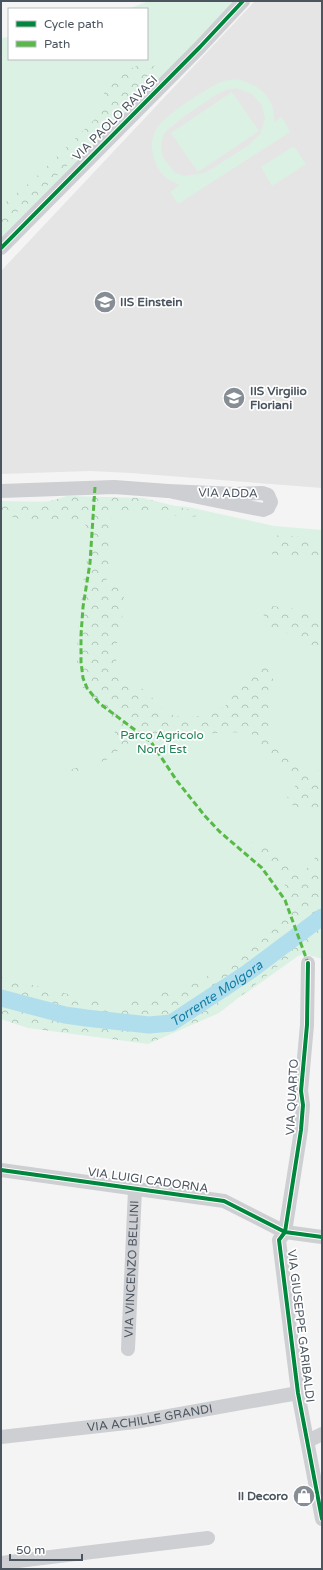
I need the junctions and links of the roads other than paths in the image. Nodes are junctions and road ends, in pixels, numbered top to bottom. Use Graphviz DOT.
graph roads {
  1 [pos="243,1"];
  2 [pos="1,248"];
  3 [pos="1,491"];
  4 [pos="168,491"];
  5 [pos="308,963"];
  6 [pos="1,1170"];
  7 [pos="135,1189"];
  8 [pos="285,1232"];
  9 [pos="322,1237"];
  10 [pos="128,1349"];
  11 [pos="298,1393"];
  12 [pos="322,1434"];
  13 [pos="1,1437"];
  14 [pos="308,1441"];
  15 [pos="322,1519"];
  16 [pos="208,1538"];
  17 [pos="1,1563"];
  1 -- 2 [label="street, VIA PAOLO RAVASI"];
  3 -- 4 [label="street, VIA ADDA"];
  4 -- 4 [label="street, VIA ADDA"];
  5 -- 8 [label="street, VIA QUARTO"];
  6 -- 7 [label="street, VIA LUIGI CADORNA"];
  7 -- 8 [label="street, VIA LUIGI CADORNA"];
  7 -- 10 [label="street, VIA VINCENZO BELLINI"];
  8 -- 9 [label="street, VIA LUIGI CADORNA"];
  8 -- 11 [label="street, VIA GIUSEPPE GARIBALDI"];
  11 -- 13 [label="street, VIA ACHILLE GRANDI"];
  11 -- 14 [label="street, VIA GIUSEPPE GARIBALDI"];
  12 -- 14 [label="street"];
  14 -- 15 [label="street, VIA GIUSEPPE GARIBALDI"];
  16 -- 17 [label="street"];
}
